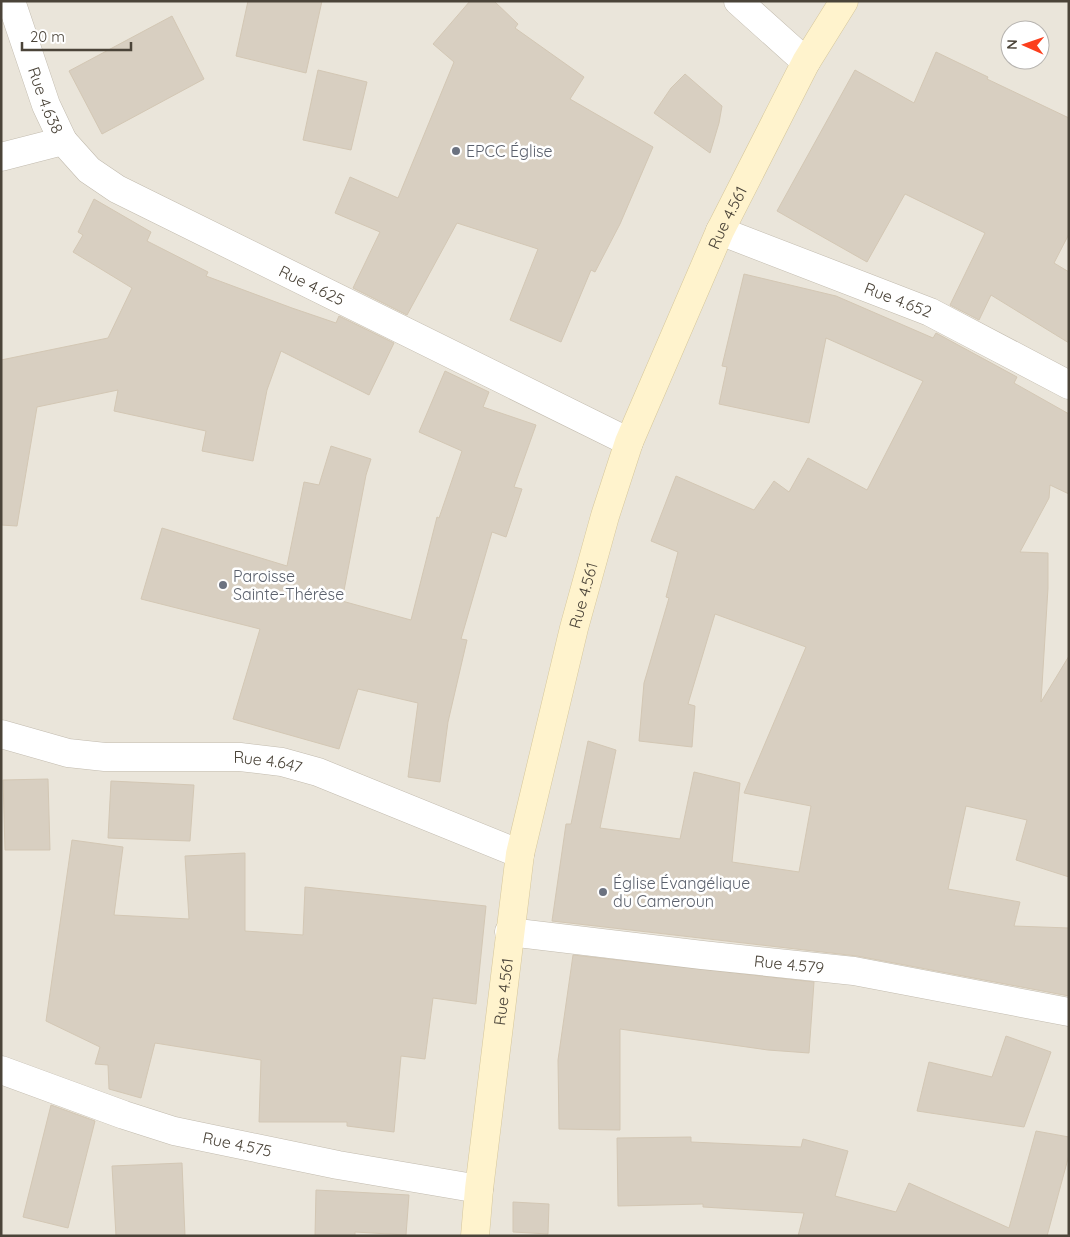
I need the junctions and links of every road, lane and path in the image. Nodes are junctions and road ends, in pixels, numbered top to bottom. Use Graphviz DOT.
graph roads {
  1 [pos="10,1"];
  2 [pos="738,1"];
  3 [pos="844,1"];
  4 [pos="806,62"];
  5 [pos="63,141"];
  6 [pos="1,157"];
  7 [pos="720,231"];
  8 [pos="1069,385"];
  9 [pos="629,442"];
  10 [pos="1,734"];
  11 [pos="520,854"];
  12 [pos="509,932"];
  13 [pos="1069,1012"];
  14 [pos="1,1070"];
  15 [pos="479,1189"];
  16 [pos="475,1236"];
  1 -- 5 [label="street, Rue 4.638"];
  2 -- 4 [label="street"];
  3 -- 4 [label="main road, Rue 4.561"];
  4 -- 7 [label="main road, Rue 4.561"];
  5 -- 6 [label="street"];
  5 -- 9 [label="street, Rue 4.625"];
  7 -- 8 [label="street, Rue 4.652"];
  7 -- 9 [label="main road, Rue 4.561"];
  9 -- 11 [label="main road, Rue 4.561"];
  10 -- 11 [label="street, Rue 4.647"];
  11 -- 12 [label="main road, Rue 4.561"];
  12 -- 13 [label="street, Rue 4.579"];
  12 -- 15 [label="main road, Rue 4.561"];
  14 -- 15 [label="street, Rue 4.575"];
  15 -- 16 [label="main road, Rue 4.561"];
}
